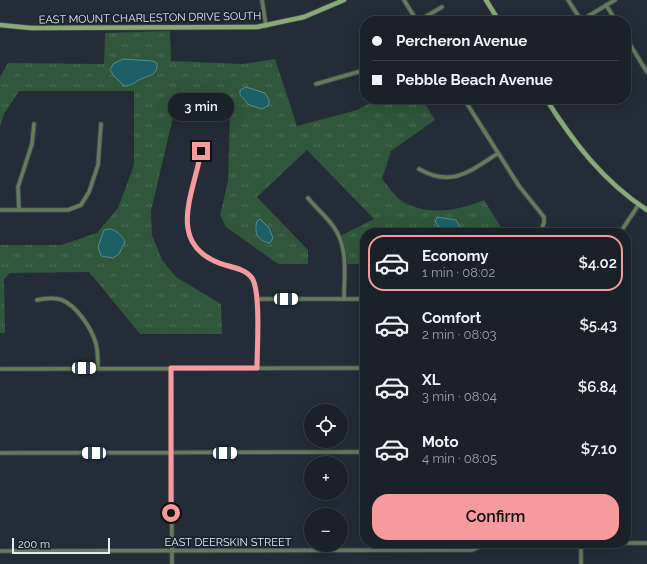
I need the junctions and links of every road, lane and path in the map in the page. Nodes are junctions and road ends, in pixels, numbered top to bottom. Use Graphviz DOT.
graph roads {
  1 [pos="262,0"];
  2 [pos="344,0"];
  3 [pos="404,0"];
  4 [pos="486,0"];
  5 [pos="568,0"];
  6 [pos="615,0"];
  7 [pos="606,5"];
  8 [pos="442,8"];
  9 [pos="414,16"];
  10 [pos="427,16"];
  11 [pos="496,16"];
  12 [pos="578,16"];
  13 [pos="589,16"];
  14 [pos="613,16"];
  15 [pos="0,25"];
  16 [pos="266,26"];
  17 [pos="631,46"];
  18 [pos="360,71"];
  19 [pos="647,72"];
  20 [pos="316,84"];
  21 [pos="467,104"];
  22 [pos="549,104"];
  23 [pos="34,124"];
  24 [pos="101,124"];
  25 [pos="201,151"];
  26 [pos="497,154"];
  27 [pos="419,169"];
  28 [pos="308,198"];
  29 [pos="639,204"];
  30 [pos="0,210"];
  31 [pos="19,210"];
  32 [pos="647,210"];
  33 [pos="542,228"];
  34 [pos="623,228"];
  35 [pos="257,299"];
  36 [pos="344,299"];
  37 [pos="360,299"];
  38 [pos="38,300"];
  39 [pos="98,368"];
  40 [pos="171,368"];
  41 [pos="257,368"];
  42 [pos="360,368"];
  43 [pos="0,369"];
  44 [pos="360,452"];
  45 [pos="0,453"];
  46 [pos="171,453"];
  47 [pos="631,543"];
  48 [pos="647,543"];
  49 [pos="476,548"];
  50 [pos="581,548"];
  51 [pos="0,551"];
  52 [pos="172,551"];
  53 [pos="172,564"];
  54 [pos="581,564"];
  1 -- 16 [label="street"];
  2 -- 16 [label="street, EAST MOUNT CHARLESTON DRIVE SOUTH"];
  3 -- 9 [label="street"];
  4 -- 11 [label="street"];
  5 -- 12 [label="street"];
  6 -- 7 [label="street"];
  7 -- 13 [label="street"];
  7 -- 14 [label="street"];
  8 -- 10 [label="street"];
  15 -- 16 [label="street, EAST MOUNT CHARLESTON DRIVE SOUTH"];
  17 -- 19 [label="street"];
  18 -- 20 [label="street"];
  21 -- 26 [label="street"];
  22 -- 29 [label="street"];
  23 -- 31 [label="street"];
  24 -- 31 [label="street"];
  25 -- 35 [label="street"];
  26 -- 27 [label="street"];
  26 -- 33 [label="street"];
  28 -- 36 [label="street"];
  29 -- 32 [label="street"];
  29 -- 34 [label="street"];
  30 -- 31 [label="street"];
  35 -- 36 [label="street"];
  35 -- 41 [label="street"];
  36 -- 37 [label="street"];
  38 -- 39 [label="street"];
  39 -- 40 [label="street"];
  39 -- 43 [label="street"];
  40 -- 41 [label="street"];
  40 -- 46 [label="street"];
  41 -- 42 [label="street"];
  44 -- 46 [label="street"];
  45 -- 46 [label="street"];
  46 -- 52 [label="street"];
  47 -- 48 [label="street"];
  49 -- 52 [label="street, EAST DEERSKIN STREET"];
  50 -- 54 [label="street"];
  51 -- 52 [label="street, EAST DEERSKIN STREET"];
  52 -- 53 [label="street"];
}
